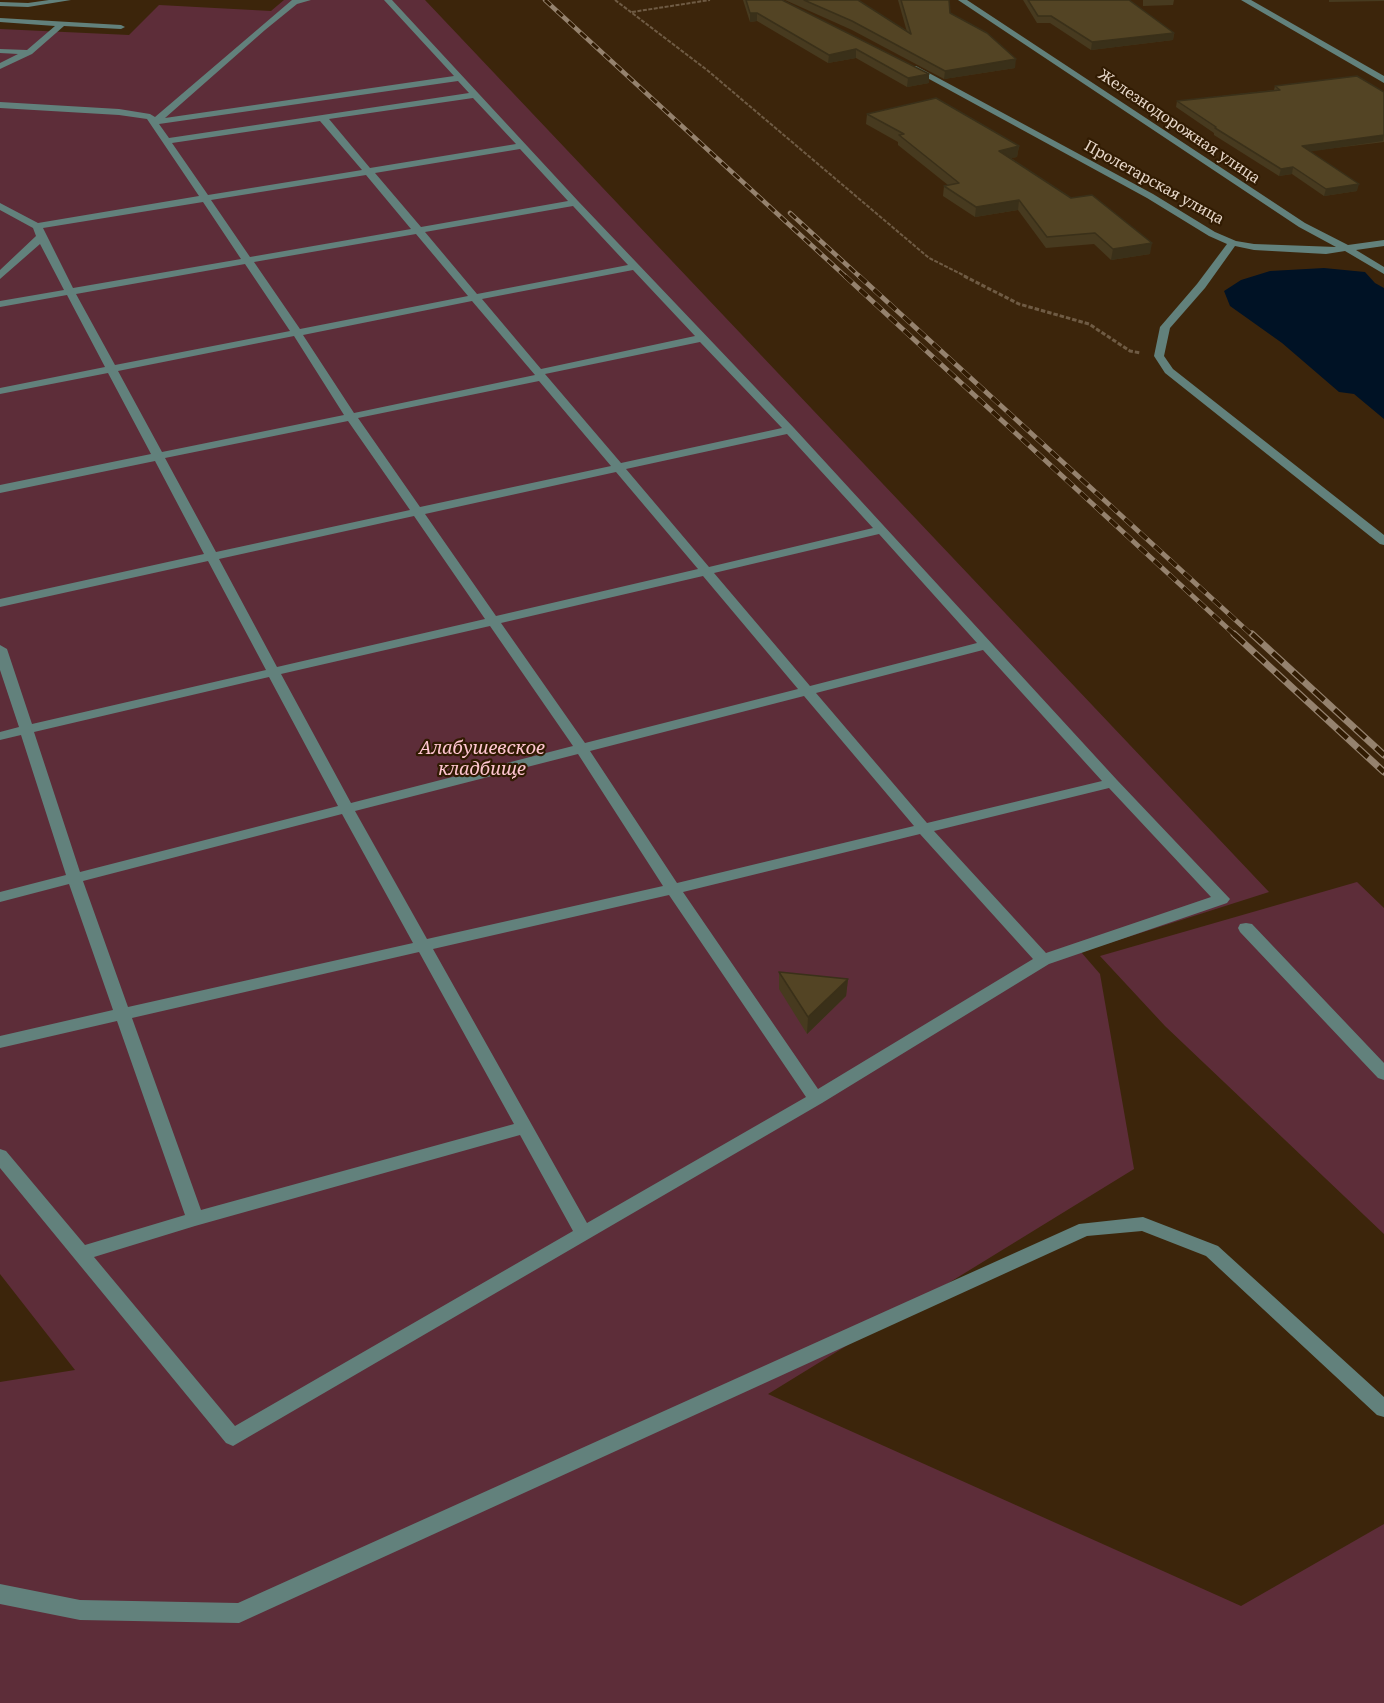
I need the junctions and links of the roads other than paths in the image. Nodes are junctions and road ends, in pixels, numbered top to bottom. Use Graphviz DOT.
graph roads {
  1 [pos="67,0"];
  2 [pos="307,0"];
  3 [pos="388,0"];
  4 [pos="962,0"];
  5 [pos="1245,0"];
  6 [pos="0,4"];
  7 [pos="10,6"];
  8 [pos="0,19"];
  9 [pos="63,23"];
  10 [pos="121,27"];
  11 [pos="0,51"];
  12 [pos="29,52"];
  13 [pos="905,64"];
  14 [pos="0,66"];
  15 [pos="459,78"];
  16 [pos="1384,80"];
  17 [pos="475,95"];
  18 [pos="0,105"];
  19 [pos="323,118"];
  20 [pos="154,122"];
  21 [pos="165,141"];
  22 [pos="522,146"];
  23 [pos="370,171"];
  24 [pos="203,198"];
  25 [pos="574,203"];
  26 [pos="0,206"];
  27 [pos="39,231"];
  28 [pos="420,231"];
  29 [pos="1233,243"];
  30 [pos="1384,243"];
  31 [pos="1348,249"];
  32 [pos="248,261"];
  33 [pos="636,266"];
  34 [pos="1384,271"];
  35 [pos="0,276"];
  36 [pos="72,292"];
  37 [pos="477,298"];
  38 [pos="0,304"];
  39 [pos="297,333"];
  40 [pos="703,338"];
  41 [pos="111,370"];
  42 [pos="542,375"];
  43 [pos="0,391"];
  44 [pos="351,416"];
  45 [pos="790,430"];
  46 [pos="158,457"];
  47 [pos="620,469"];
  48 [pos="0,489"];
  49 [pos="418,512"];
  50 [pos="882,530"];
  51 [pos="1384,542"];
  52 [pos="212,556"];
  53 [pos="706,573"];
  54 [pos="0,603"];
  55 [pos="494,622"];
  56 [pos="987,645"];
  57 [pos="0,649"];
  58 [pos="275,673"];
  59 [pos="806,691"];
  60 [pos="27,729"];
  61 [pos="0,736"];
  62 [pos="582,749"];
  63 [pos="1112,783"];
  64 [pos="346,808"];
  65 [pos="924,829"];
  66 [pos="74,876"];
  67 [pos="673,889"];
  68 [pos="0,897"];
  69 [pos="1246,928"];
  70 [pos="423,944"];
  71 [pos="1043,960"];
  72 [pos="123,1012"];
  73 [pos="0,1042"];
  74 [pos="1384,1074"];
  75 [pos="816,1099"];
  76 [pos="524,1128"];
  77 [pos="0,1156"];
  78 [pos="195,1219"];
  79 [pos="583,1232"];
  80 [pos="82,1253"];
  81 [pos="1384,1409"];
  82 [pos="0,1594"];
  1 -- 7 [label="street"];
  2 -- 20 [label="street"];
  3 -- 15 [label="street"];
  4 -- 31 [label="street, Железнодорожная улица"];
  5 -- 16 [label="street"];
  6 -- 7 [label="street"];
  7 -- 8 [label="street"];
  8 -- 9 [label="street"];
  9 -- 10 [label="street"];
  9 -- 12 [label="street"];
  11 -- 12 [label="street"];
  12 -- 14 [label="street"];
  13 -- 29 [label="street, Пролетарская улица"];
  15 -- 17 [label="street"];
  15 -- 20 [label="street"];
  17 -- 19 [label="street"];
  17 -- 22 [label="street"];
  18 -- 20 [label="street"];
  19 -- 21 [label="street"];
  19 -- 23 [label="street"];
  20 -- 21 [label="street"];
  21 -- 24 [label="street"];
  22 -- 23 [label="street"];
  22 -- 25 [label="street"];
  23 -- 24 [label="street"];
  23 -- 28 [label="street"];
  24 -- 27 [label="street"];
  24 -- 32 [label="street"];
  25 -- 28 [label="street"];
  25 -- 33 [label="street"];
  26 -- 27 [label="street"];
  27 -- 35 [label="street"];
  27 -- 36 [label="street"];
  28 -- 32 [label="street"];
  28 -- 37 [label="street"];
  29 -- 31 [label="street"];
  29 -- 51 [label="street, Пролетарская улица"];
  30 -- 31 [label="street"];
  31 -- 34 [label="street, Железнодорожная улица"];
  32 -- 36 [label="street"];
  32 -- 39 [label="street"];
  33 -- 37 [label="street"];
  33 -- 40 [label="street"];
  36 -- 38 [label="street"];
  36 -- 41 [label="street"];
  37 -- 39 [label="street"];
  37 -- 42 [label="street"];
  39 -- 41 [label="street"];
  39 -- 44 [label="street"];
  40 -- 42 [label="street"];
  40 -- 45 [label="street"];
  41 -- 43 [label="street"];
  41 -- 46 [label="street"];
  42 -- 44 [label="street"];
  42 -- 47 [label="street"];
  44 -- 46 [label="street"];
  44 -- 49 [label="street"];
  45 -- 47 [label="street"];
  45 -- 50 [label="street"];
  46 -- 48 [label="street"];
  46 -- 52 [label="street"];
  47 -- 49 [label="street"];
  47 -- 53 [label="street"];
  49 -- 52 [label="street"];
  49 -- 55 [label="street"];
  50 -- 53 [label="street"];
  50 -- 56 [label="street"];
  52 -- 54 [label="street"];
  52 -- 58 [label="street"];
  53 -- 55 [label="street"];
  53 -- 59 [label="street"];
  55 -- 58 [label="street"];
  55 -- 62 [label="street"];
  56 -- 59 [label="street"];
  56 -- 63 [label="street"];
  57 -- 60 [label="street"];
  58 -- 60 [label="street"];
  58 -- 64 [label="street"];
  59 -- 62 [label="street"];
  59 -- 65 [label="street"];
  60 -- 61 [label="street"];
  60 -- 66 [label="street"];
  62 -- 64 [label="street"];
  62 -- 67 [label="street"];
  63 -- 65 [label="street"];
  63 -- 71 [label="street"];
  64 -- 66 [label="street"];
  64 -- 70 [label="street"];
  65 -- 67 [label="street"];
  65 -- 71 [label="street"];
  66 -- 68 [label="street"];
  66 -- 72 [label="street"];
  67 -- 70 [label="street"];
  67 -- 75 [label="street"];
  69 -- 74 [label="street"];
  70 -- 72 [label="street"];
  70 -- 76 [label="street"];
  71 -- 75 [label="street"];
  72 -- 73 [label="street"];
  72 -- 78 [label="street"];
  75 -- 79 [label="street"];
  76 -- 78 [label="street"];
  76 -- 79 [label="street"];
  77 -- 80 [label="street"];
  78 -- 80 [label="street"];
  79 -- 80 [label="street"];
  81 -- 82 [label="street"];
}
